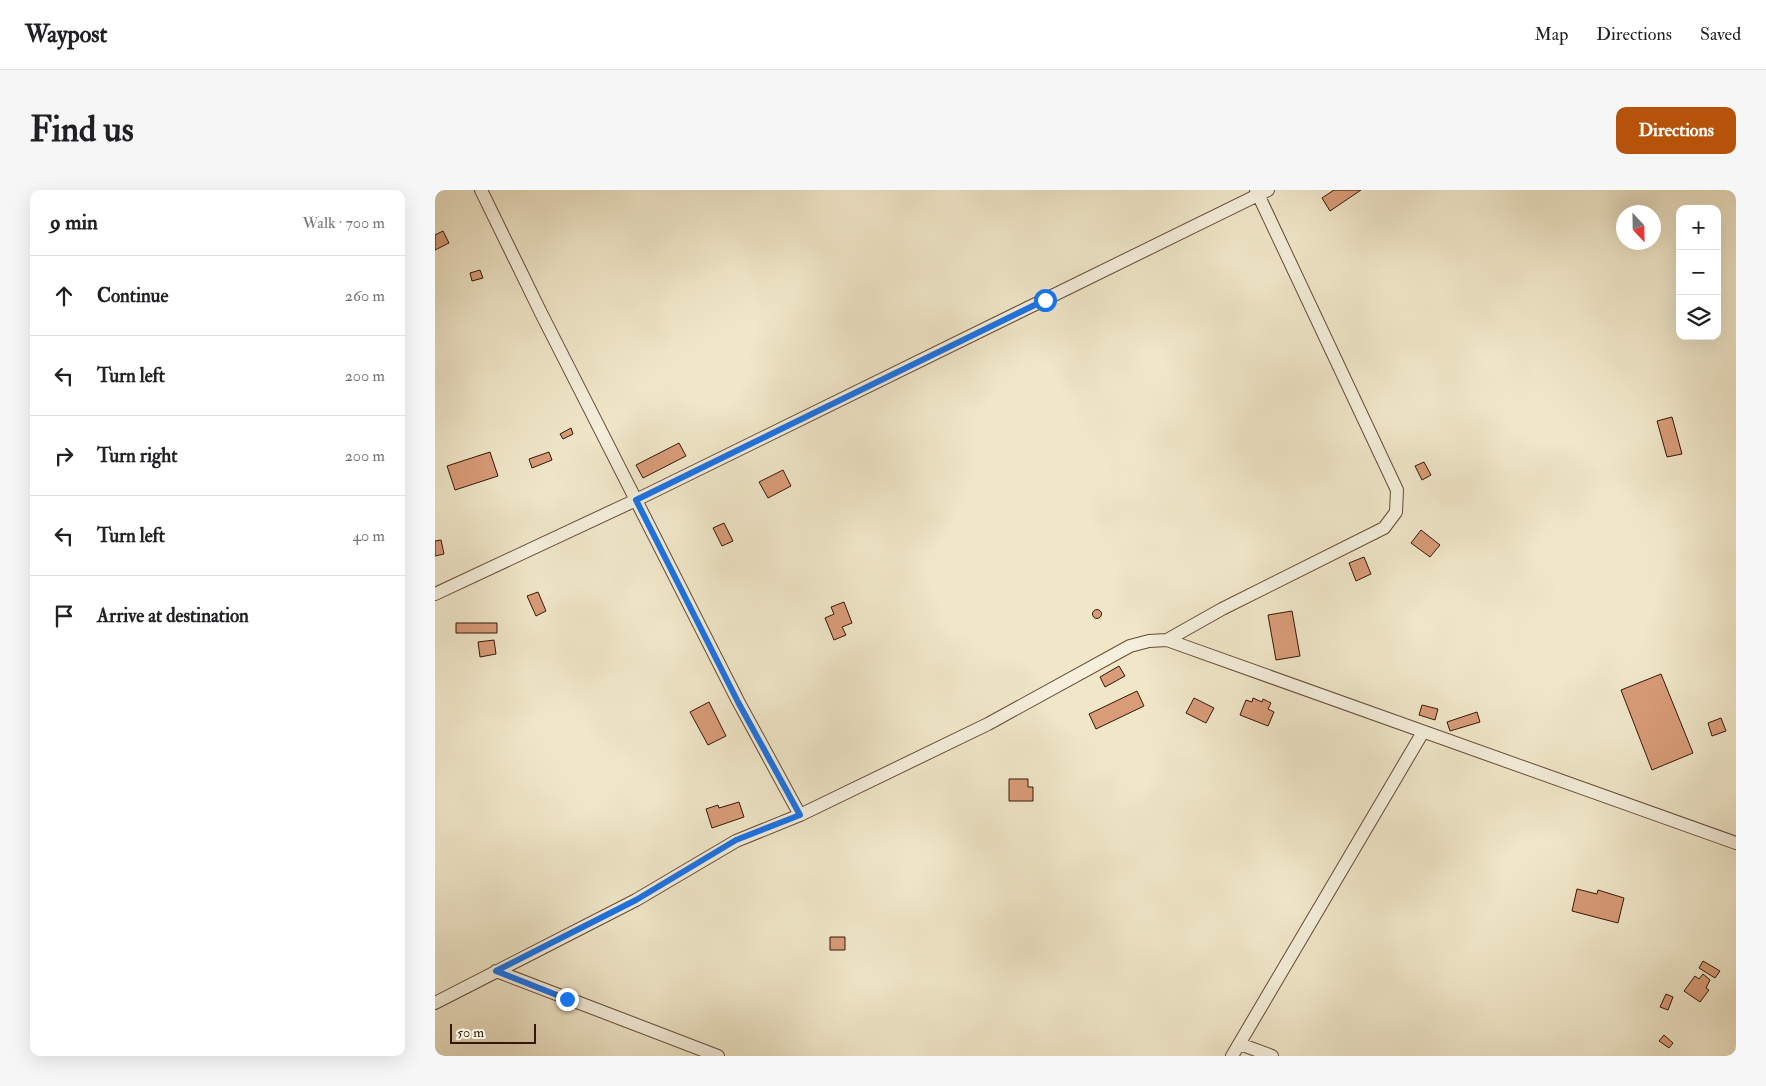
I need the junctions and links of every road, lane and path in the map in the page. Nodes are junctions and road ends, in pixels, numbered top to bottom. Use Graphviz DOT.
graph roads {
  1 [pos="481,190"];
  2 [pos="1261,192"];
  3 [pos="636,500"];
  4 [pos="435,594"];
  5 [pos="1167,640"];
  6 [pos="1423,732"];
  7 [pos="800,815"];
  8 [pos="1736,843"];
  9 [pos="496,971"];
  10 [pos="435,1003"];
  11 [pos="1240,1044"];
  12 [pos="718,1056"];
  13 [pos="1232,1056"];
  14 [pos="1272,1056"];
  1 -- 3 [label="street"];
  2 -- 3 [label="street"];
  2 -- 5 [label="street"];
  3 -- 4 [label="street"];
  3 -- 7 [label="street"];
  5 -- 6 [label="street"];
  5 -- 7 [label="street"];
  6 -- 8 [label="street"];
  6 -- 11 [label="street"];
  7 -- 9 [label="street"];
  9 -- 10 [label="street"];
  9 -- 12 [label="street"];
  11 -- 13 [label="street"];
  11 -- 14 [label="street"];
}
